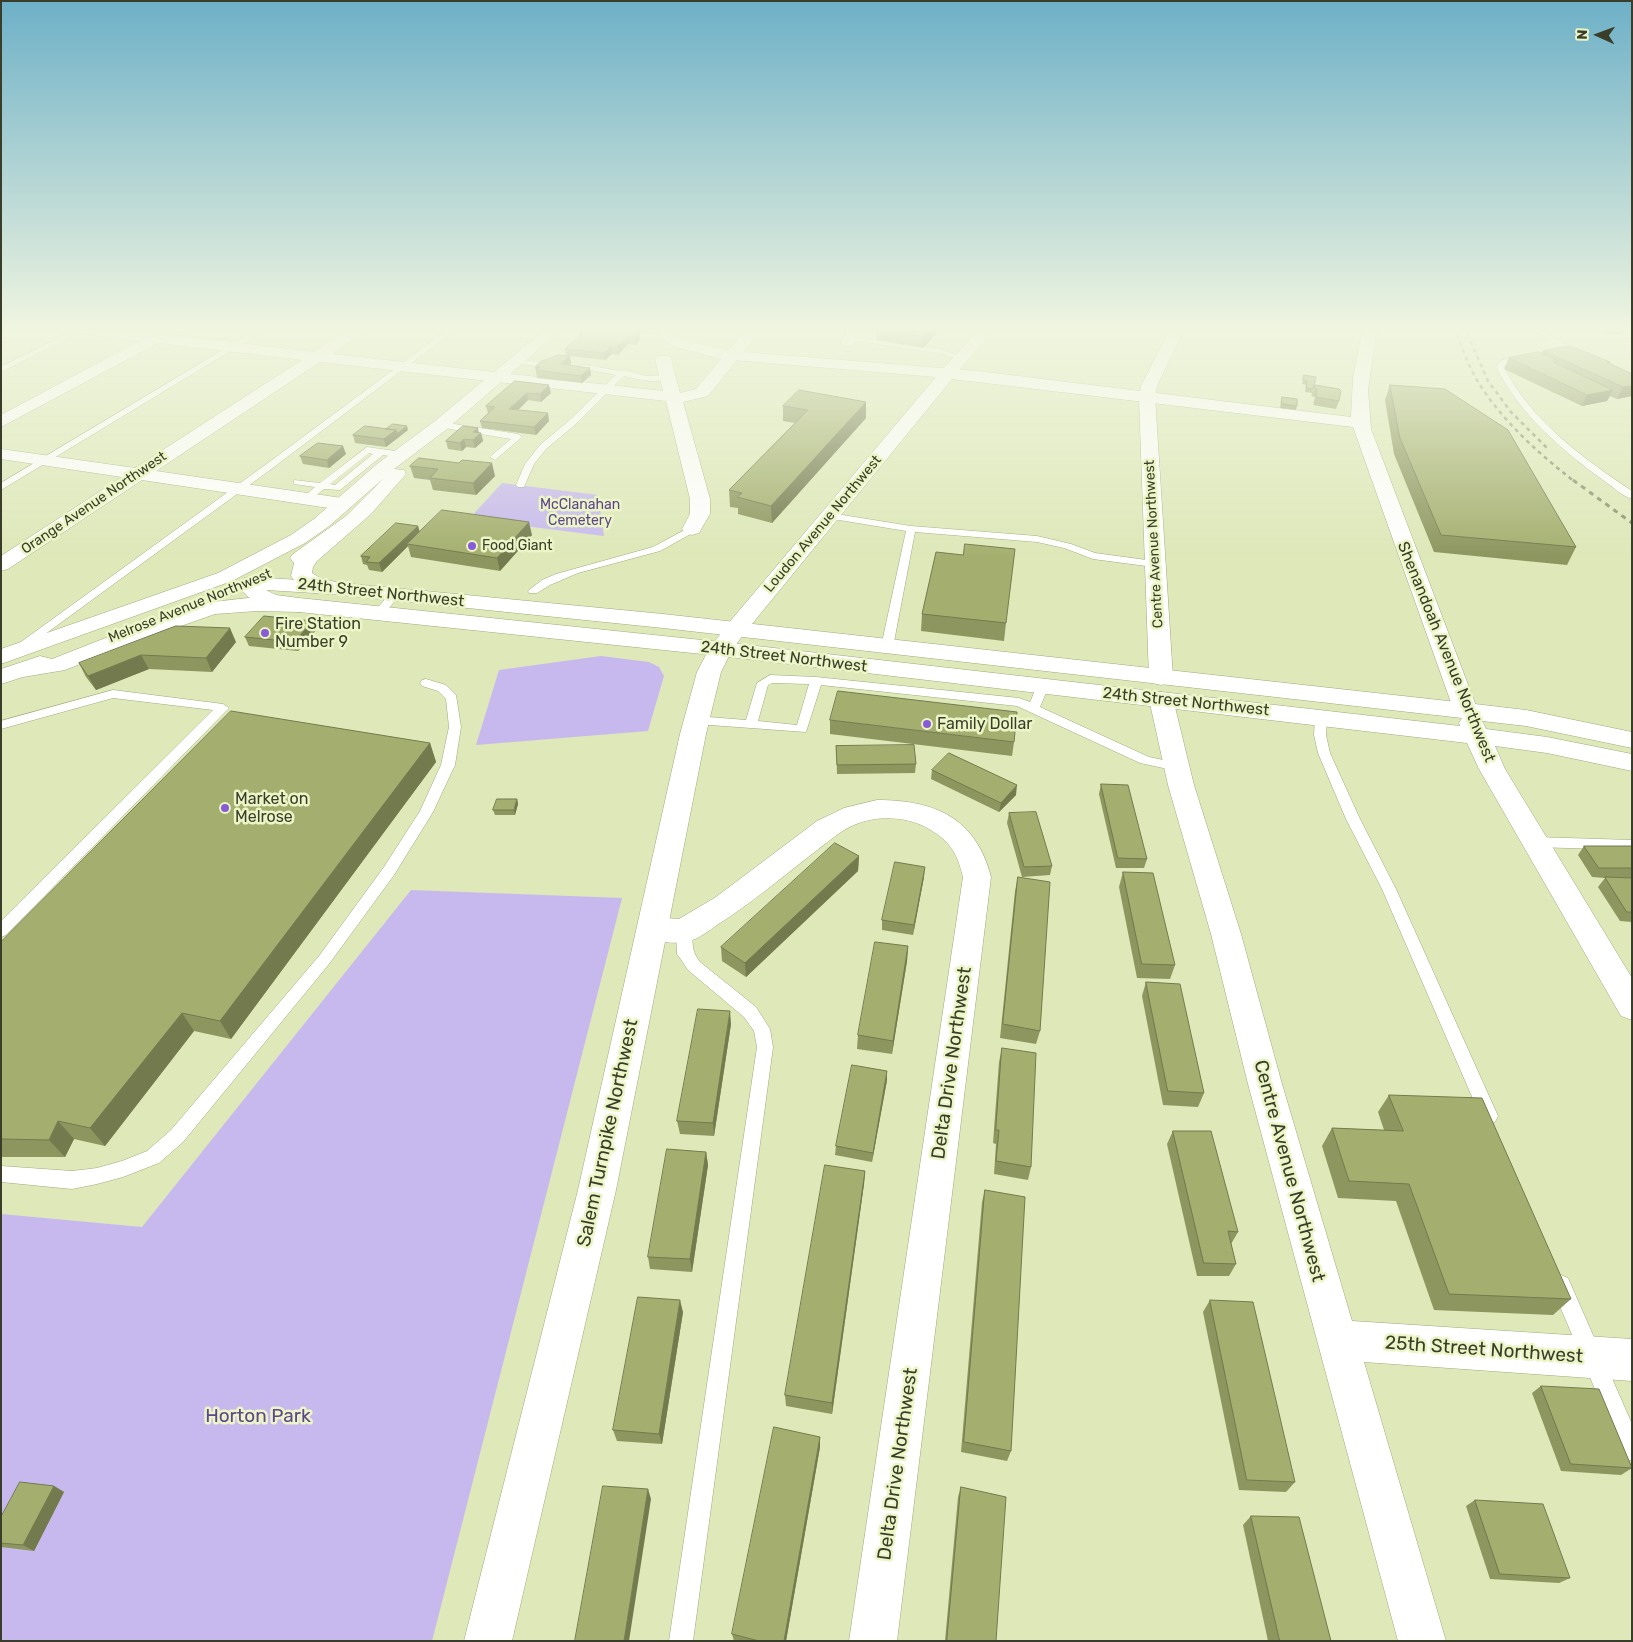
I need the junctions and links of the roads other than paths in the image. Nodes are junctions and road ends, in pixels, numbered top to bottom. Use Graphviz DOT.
graph roads {
  1 [pos="35,404"];
  2 [pos="138,404"];
  3 [pos="244,404"];
  4 [pos="352,404"];
  5 [pos="466,404"];
  6 [pos="591,404"];
  7 [pos="675,404"];
  8 [pos="923,404"];
  9 [pos="1147,404"];
  10 [pos="1202,404"];
  11 [pos="1359,404"];
  12 [pos="1525,404"];
  13 [pos="1,422"];
  14 [pos="1361,423"];
  15 [pos="441,425"];
  16 [pos="422,440"];
  17 [pos="1,454"];
  18 [pos="402,455"];
  19 [pos="494,457"];
  20 [pos="43,460"];
  21 [pos="138,474"];
  22 [pos="297,482"];
  23 [pos="521,485"];
  24 [pos="1,486"];
  25 [pos="322,486"];
  26 [pos="237,489"];
  27 [pos="1632,496"];
  28 [pos="306,499"];
  29 [pos="342,504"];
  30 [pos="830,516"];
  31 [pos="692,529"];
  32 [pos="911,529"];
  33 [pos="320,547"];
  34 [pos="1154,564"];
  35 [pos="1,565"];
  36 [pos="252,583"];
  37 [pos="331,588"];
  38 [pos="533,592"];
  39 [pos="177,594"];
  40 [pos="395,594"];
  41 [pos="299,605"];
  42 [pos="379,613"];
  43 [pos="735,630"];
  44 [pos="887,647"];
  45 [pos="721,649"];
  46 [pos="9,664"];
  47 [pos="810,674"];
  48 [pos="426,683"];
  49 [pos="1043,686"];
  50 [pos="1161,688"];
  51 [pos="992,690"];
  52 [pos="1033,709"];
  53 [pos="1321,718"];
  54 [pos="696,720"];
  55 [pos="1471,723"];
  56 [pos="1,724"];
  57 [pos="751,725"];
  58 [pos="1632,740"];
  59 [pos="1632,763"];
  60 [pos="1177,767"];
  61 [pos="1535,842"];
  62 [pos="1632,845"];
  63 [pos="668,930"];
  64 [pos="1,931"];
  65 [pos="1632,1007"];
  66 [pos="1494,1129"];
  67 [pos="1,1174"];
  68 [pos="1553,1266"];
  69 [pos="1336,1340"];
  70 [pos="1592,1358"];
  71 [pos="1632,1360"];
  72 [pos="1632,1450"];
  73 [pos="488,1641"];
  74 [pos="682,1641"];
  75 [pos="873,1641"];
  76 [pos="1422,1641"];
  1 -- 13 [label="street"];
  2 -- 20 [label="lane"];
  3 -- 21 [label="street, Orange Avenue Northwest"];
  4 -- 26 [label="lane"];
  5 -- 15 [label="street, Melrose Avenue Northwest"];
  6 -- 23 [label="lane"];
  7 -- 31 [label="street"];
  8 -- 30 [label="street, Loudon Avenue Northwest"];
  9 -- 34 [label="street, Centre Avenue Northwest"];
  10 -- 14 [label="street"];
  11 -- 14 [label="street, Shenandoah Avenue Northwest"];
  12 -- 27 [label="lane"];
  14 -- 55 [label="street, Shenandoah Avenue Northwest"];
  15 -- 16 [label="street, Melrose Avenue Northwest"];
  15 -- 19 [label="lane"];
  16 -- 18 [label="street, Melrose Avenue Northwest"];
  16 -- 33 [label="street, Melrose Avenue Northwest"];
  17 -- 20 [label="street"];
  18 -- 25 [label="lane"];
  18 -- 29 [label="street, Melrose Avenue Northwest"];
  20 -- 21 [label="street"];
  20 -- 24 [label="lane"];
  21 -- 26 [label="street"];
  21 -- 35 [label="street, Orange Avenue Northwest"];
  22 -- 25 [label="lane"];
  25 -- 28 [label="lane"];
  26 -- 28 [label="street"];
  26 -- 46 [label="lane"];
  28 -- 29 [label="street"];
  29 -- 36 [label="street"];
  29 -- 39 [label="street, Melrose Avenue Northwest"];
  30 -- 32 [label="lane"];
  30 -- 43 [label="street, Loudon Avenue Northwest"];
  31 -- 38 [label="lane"];
  32 -- 34 [label="lane"];
  32 -- 44 [label="lane"];
  33 -- 36 [label="street, Melrose Avenue Northwest"];
  33 -- 37 [label="street"];
  34 -- 50 [label="street, Centre Avenue Northwest"];
  36 -- 37 [label="street, 24th Street Northwest"];
  36 -- 39 [label="street"];
  36 -- 41 [label="street, 24th Street Northwest"];
  36 -- 46 [label="street, Melrose Avenue Northwest"];
  37 -- 40 [label="street, 24th Street Northwest"];
  39 -- 46 [label="street, Melrose Avenue Northwest"];
  40 -- 42 [label="lane"];
  40 -- 43 [label="street, 24th Street Northwest"];
  41 -- 42 [label="street, 24th Street Northwest"];
  41 -- 46 [label="street"];
  42 -- 45 [label="street, 24th Street Northwest"];
  43 -- 44 [label="street, 24th Street Northwest"];
  43 -- 45 [label="street, Salem Turnpike Northwest"];
  44 -- 50 [label="street, 24th Street Northwest"];
  45 -- 47 [label="street, 24th Street Northwest"];
  45 -- 54 [label="street, Salem Turnpike Northwest"];
  47 -- 51 [label="street, 24th Street Northwest"];
  47 -- 57 [label="lane"];
  47 -- 57 [label="lane"];
  48 -- 67 [label="lane"];
  49 -- 50 [label="street, 24th Street Northwest"];
  49 -- 51 [label="street, 24th Street Northwest"];
  49 -- 52 [label="lane"];
  50 -- 53 [label="street, 24th Street Northwest"];
  50 -- 55 [label="street, 24th Street Northwest"];
  50 -- 60 [label="street, Centre Avenue Northwest"];
  51 -- 52 [label="lane"];
  52 -- 60 [label="lane"];
  53 -- 55 [label="street, 24th Street Northwest"];
  53 -- 66 [label="lane"];
  54 -- 57 [label="lane"];
  54 -- 63 [label="street, Salem Turnpike Northwest"];
  55 -- 58 [label="street, 24th Street Northwest"];
  55 -- 59 [label="street, 24th Street Northwest"];
  55 -- 61 [label="street, Shenandoah Avenue Northwest"];
  56 -- 64 [label="lane"];
  60 -- 69 [label="street, Centre Avenue Northwest"];
  61 -- 62 [label="lane"];
  61 -- 65 [label="street, Shenandoah Avenue Northwest"];
  63 -- 73 [label="street, Salem Turnpike Northwest"];
  63 -- 74 [label="lane"];
  63 -- 75 [label="street, Delta Drive Northwest"];
  68 -- 70 [label="lane"];
  69 -- 70 [label="street, 25th Street Northwest"];
  69 -- 76 [label="street, Centre Avenue Northwest"];
  70 -- 71 [label="street, 25th Street Northwest"];
  70 -- 72 [label="lane"];
}
